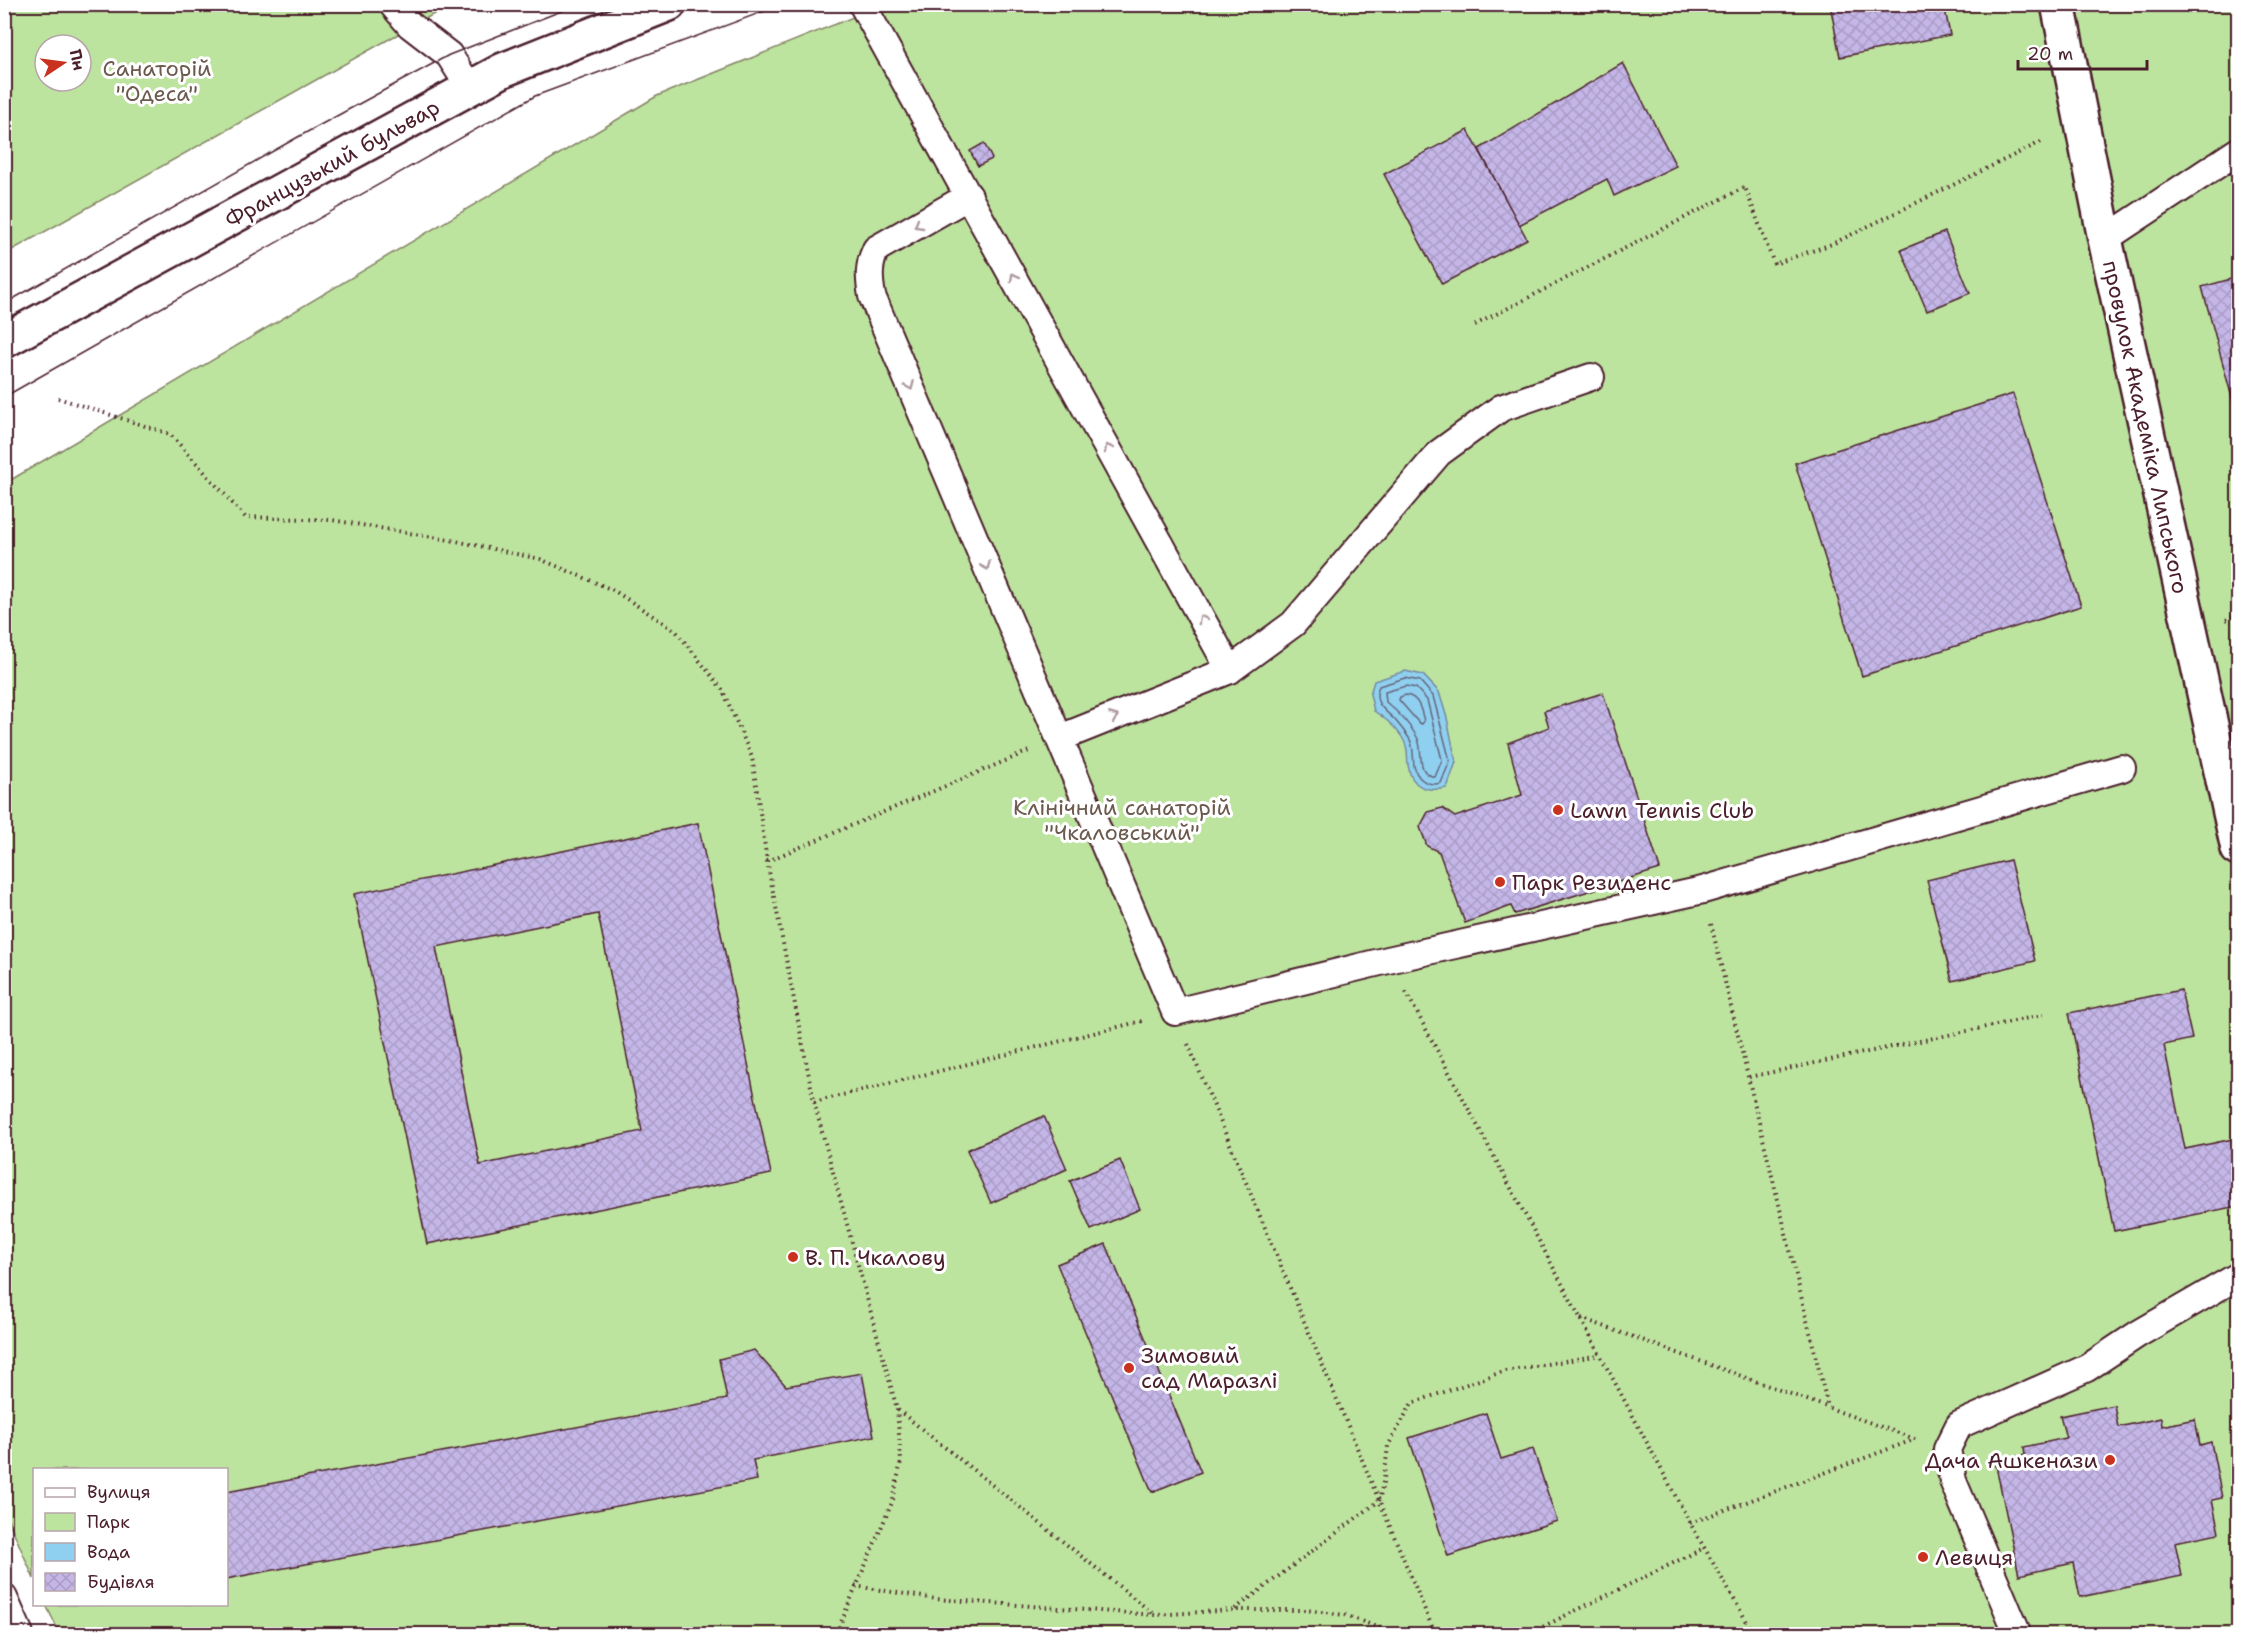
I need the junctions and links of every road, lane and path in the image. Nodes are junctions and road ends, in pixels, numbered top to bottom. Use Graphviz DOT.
graph roads {
  1 [pos="392,4"];
  2 [pos="669,4"];
  3 [pos="862,4"];
  4 [pos="2058,4"];
  5 [pos="470,88"];
  6 [pos="2080,122"];
  7 [pos="2238,151"];
  8 [pos="969,196"];
  9 [pos="2105,239"];
  10 [pos="1474,325"];
  11 [pos="4,341"];
  12 [pos="1591,377"];
  13 [pos="58,398"];
  14 [pos="1230,670"];
  15 [pos="1060,738"];
  16 [pos="2122,768"];
  17 [pos="2238,849"];
  18 [pos="767,861"];
  19 [pos="1703,890"];
  20 [pos="1388,960"];
  21 [pos="1175,1012"];
  22 [pos="2043,1015"];
  23 [pos="1749,1077"];
  24 [pos="814,1102"];
  25 [pos="2238,1276"];
  26 [pos="1581,1318"];
  27 [pos="1600,1355"];
  28 [pos="1828,1407"];
  29 [pos="897,1409"];
  30 [pos="1916,1439"];
  31 [pos="1378,1501"];
  32 [pos="1704,1548"];
  33 [pos="855,1586"];
  34 [pos="4,1598"];
  35 [pos="1234,1610"];
  36 [pos="1155,1615"];
  37 [pos="2016,1630"];
  38 [pos="20,1635"];
  39 [pos="836,1635"];
  40 [pos="1396,1635"];
  41 [pos="1435,1635"];
  42 [pos="1514,1635"];
  43 [pos="1754,1635"];
  1 -- 5 [label="lane"];
  2 -- 5 [label="street, Французький бульвар"];
  3 -- 8 [label="lane"];
  4 -- 6 [label="street, провулок Академіка Липського"];
  5 -- 11 [label="street, Французький бульвар"];
  6 -- 9 [label="street, провулок Академіка Липського"];
  6 -- 10 [label="path"];
  7 -- 9 [label="lane"];
  14 -- 8 [label="lane, one-way"];
  8 -- 15 [label="lane, one-way"];
  9 -- 17 [label="street, провулок Академіка Липського"];
  12 -- 14 [label="lane"];
  13 -- 18 [label="path"];
  15 -- 14 [label="lane, one-way"];
  15 -- 18 [label="path"];
  15 -- 21 [label="lane"];
  16 -- 19 [label="lane"];
  18 -- 24 [label="path"];
  19 -- 20 [label="lane"];
  19 -- 23 [label="path"];
  20 -- 21 [label="lane"];
  20 -- 26 [label="path"];
  21 -- 24 [label="path"];
  21 -- 31 [label="path"];
  22 -- 23 [label="path"];
  23 -- 28 [label="path"];
  24 -- 29 [label="path"];
  25 -- 37 [label="lane"];
  26 -- 27 [label="path"];
  26 -- 28 [label="path"];
  27 -- 31 [label="path"];
  27 -- 32 [label="path"];
  28 -- 30 [label="path"];
  29 -- 33 [label="path"];
  29 -- 36 [label="path"];
  31 -- 35 [label="path"];
  31 -- 41 [label="path"];
  32 -- 42 [label="path"];
  32 -- 43 [label="path"];
  33 -- 36 [label="path"];
  33 -- 39 [label="path"];
  34 -- 38 [label="lane"];
  35 -- 36 [label="path"];
  35 -- 40 [label="path"];
}
